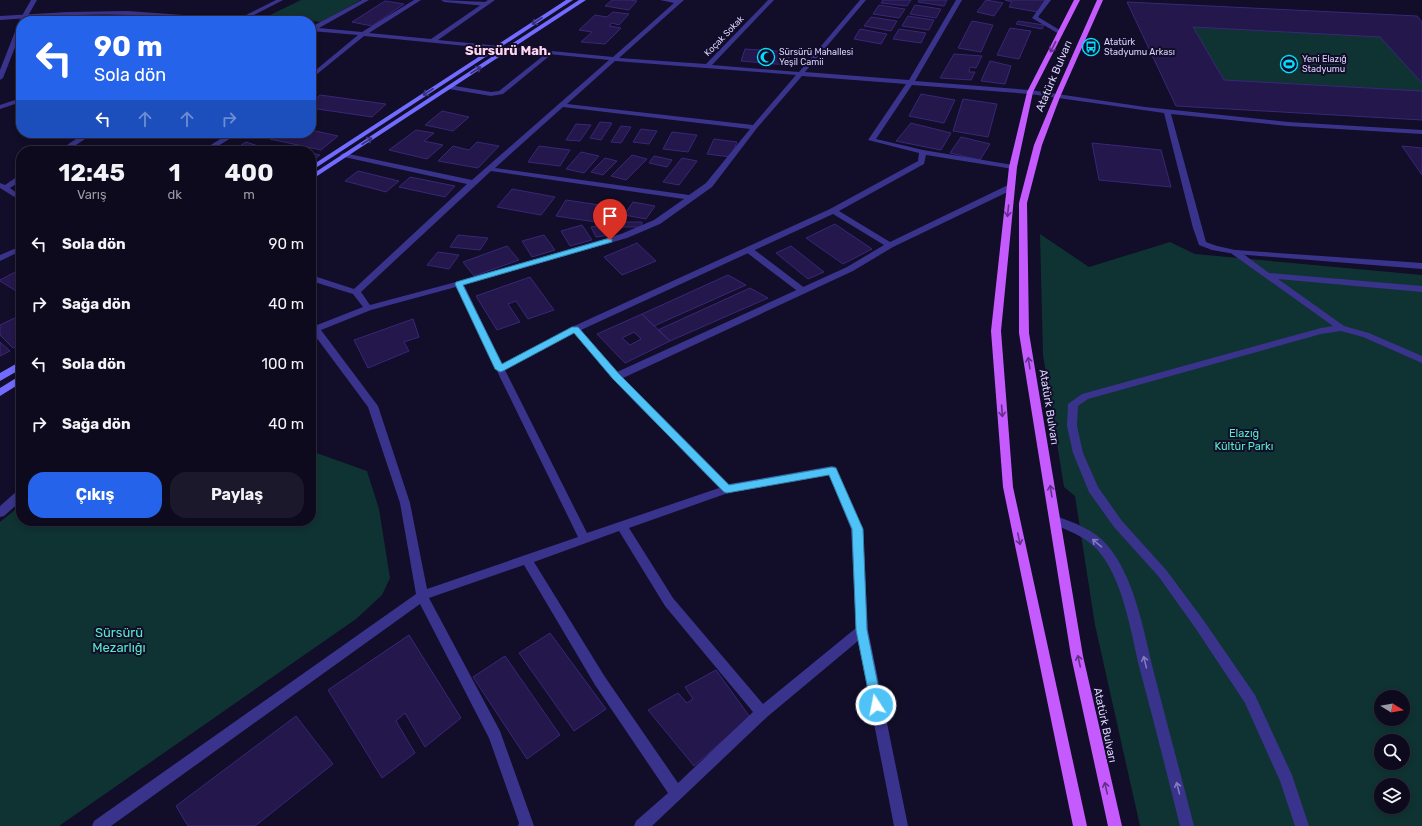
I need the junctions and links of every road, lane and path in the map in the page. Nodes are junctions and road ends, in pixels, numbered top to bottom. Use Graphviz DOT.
graph roads {
  1 [pos="34,0"];
  2 [pos="280,0"];
  3 [pos="366,0"];
  4 [pos="418,0"];
  5 [pos="444,0"];
  6 [pos="492,0"];
  7 [pos="570,0"];
  8 [pos="584,0"];
  9 [pos="663,0"];
  10 [pos="771,0"];
  11 [pos="863,0"];
  12 [pos="959,0"];
  13 [pos="1048,0"];
  14 [pos="1077,0"];
  15 [pos="1100,0"];
  16 [pos="680,1"];
  17 [pos="486,4"];
  18 [pos="25,16"];
  19 [pos="49,16"];
  20 [pos="173,16"];
  21 [pos="252,16"];
  22 [pos="0,18"];
  23 [pos="16,19"];
  24 [pos="316,27"];
  25 [pos="316,29"];
  26 [pos="1061,33"];
  27 [pos="363,34"];
  28 [pos="16,37"];
  29 [pos="432,41"];
  30 [pos="497,48"];
  31 [pos="508,49"];
  32 [pos="550,53"];
  33 [pos="614,59"];
  34 [pos="707,67"];
  35 [pos="316,73"];
  36 [pos="802,74"];
  37 [pos="0,78"];
  38 [pos="911,82"];
  39 [pos="449,87"];
  40 [pos="1030,92"];
  41 [pos="1057,97"];
  42 [pos="16,102"];
  43 [pos="562,105"];
  44 [pos="0,107"];
  45 [pos="1167,111"];
  46 [pos="755,127"];
  47 [pos="1422,132"];
  48 [pos="82,138"];
  49 [pos="226,138"];
  50 [pos="70,146"];
  51 [pos="213,146"];
  52 [pos="923,152"];
  53 [pos="344,155"];
  54 [pos="316,166"];
  55 [pos="1013,167"];
  56 [pos="489,169"];
  57 [pos="316,175"];
  58 [pos="16,180"];
  59 [pos="473,183"];
  60 [pos="3,187"];
  61 [pos="1011,187"];
  62 [pos="16,196"];
  63 [pos="691,198"];
  64 [pos="834,211"];
  65 [pos="890,246"];
  66 [pos="16,250"];
  67 [pos="749,250"];
  68 [pos="1235,252"];
  69 [pos="0,258"];
  70 [pos="1422,266"];
  71 [pos="1267,275"];
  72 [pos="316,280"];
  73 [pos="459,284"];
  74 [pos="1422,288"];
  75 [pos="803,291"];
  76 [pos="356,292"];
  77 [pos="368,308"];
  78 [pos="1341,328"];
  79 [pos="316,329"];
  80 [pos="575,329"];
  81 [pos="316,334"];
  82 [pos="1422,360"];
  83 [pos="16,367"];
  84 [pos="500,369"];
  85 [pos="616,377"];
  86 [pos="0,378"];
  87 [pos="16,382"];
  88 [pos="0,393"];
  89 [pos="727,489"];
  90 [pos="16,499"];
  91 [pos="0,514"];
  92 [pos="1055,520"];
  93 [pos="622,526"];
  94 [pos="585,540"];
  95 [pos="527,560"];
  96 [pos="422,596"];
  97 [pos="862,630"];
  98 [pos="762,712"];
  99 [pos="678,794"];
  100 [pos="99,826"];
  101 [pos="526,826"];
  102 [pos="641,826"];
  103 [pos="900,826"];
  104 [pos="1080,826"];
  105 [pos="1115,826"];
  106 [pos="1187,826"];
  107 [pos="1302,826"];
  1 -- 18 [label="street"];
  2 -- 21 [label="street"];
  3 -- 24 [label="street"];
  4 -- 27 [label="street"];
  5 -- 17 [label="street"];
  6 -- 17 [label="street"];
  7 -- 30 [label="main road, one-way"];
  8 -- 31 [label="main road"];
  9 -- 16 [label="street"];
  10 -- 34 [label="street, Koçak Sokak"];
  11 -- 36 [label="street"];
  12 -- 38 [label="street"];
  13 -- 26 [label="street"];
  14 -- 26 [label="main road, Atatürk Bulvarı"];
  15 -- 41 [label="main road, Atatürk Bulvarı"];
  16 -- 33 [label="street"];
  17 -- 29 [label="street"];
  19 -- 20 [label="street"];
  22 -- 23 [label="street"];
  25 -- 27 [label="street"];
  26 -- 40 [label="main road, Atatürk Bulvarı, one-way"];
  27 -- 29 [label="street"];
  27 -- 35 [label="street"];
  28 -- 37 [label="street"];
  29 -- 30 [label="street"];
  30 -- 31 [label="street"];
  30 -- 54 [label="main road, one-way"];
  31 -- 32 [label="street"];
  39 -- 31 [label="main road, one-way"];
  32 -- 33 [label="street"];
  32 -- 39 [label="street"];
  33 -- 34 [label="street"];
  33 -- 43 [label="street"];
  34 -- 36 [label="street"];
  36 -- 38 [label="street"];
  36 -- 46 [label="street"];
  38 -- 40 [label="street"];
  38 -- 52 [label="street"];
  53 -- 39 [label="main road, one-way"];
  40 -- 41 [label="street"];
  40 -- 55 [label="main road, Atatürk Bulvarı"];
  41 -- 45 [label="street"];
  92 -- 41 [label="main road, Atatürk Bulvarı, one-way"];
  42 -- 44 [label="street"];
  43 -- 46 [label="street"];
  43 -- 56 [label="street"];
  45 -- 47 [label="street"];
  45 -- 68 [label="street"];
  46 -- 63 [label="street"];
  48 -- 50 [label="street"];
  49 -- 51 [label="street"];
  52 -- 55 [label="street"];
  52 -- 64 [label="street"];
  53 -- 57 [label="main road"];
  53 -- 59 [label="street"];
  55 -- 61 [label="main road, Atatürk Bulvarı"];
  56 -- 59 [label="street"];
  56 -- 63 [label="street"];
  58 -- 60 [label="street"];
  59 -- 76 [label="street"];
  60 -- 62 [label="street"];
  61 -- 65 [label="street"];
  61 -- 104 [label="main road, Atatürk Bulvarı, one-way"];
  63 -- 73 [label="street"];
  64 -- 65 [label="street"];
  64 -- 67 [label="street"];
  65 -- 75 [label="street"];
  66 -- 69 [label="street"];
  67 -- 75 [label="street"];
  67 -- 80 [label="street"];
  68 -- 70 [label="street"];
  68 -- 71 [label="street"];
  71 -- 74 [label="street"];
  71 -- 78 [label="street"];
  72 -- 76 [label="street"];
  73 -- 77 [label="street"];
  73 -- 84 [label="street"];
  75 -- 85 [label="street"];
  76 -- 77 [label="street"];
  77 -- 79 [label="street"];
  78 -- 82 [label="street"];
  78 -- 107 [label="street"];
  80 -- 84 [label="street"];
  80 -- 85 [label="street"];
  81 -- 96 [label="street"];
  83 -- 86 [label="main road"];
  84 -- 94 [label="street"];
  85 -- 89 [label="street"];
  87 -- 88 [label="main road"];
  89 -- 93 [label="street"];
  89 -- 97 [label="street"];
  90 -- 91 [label="street"];
  105 -- 92 [label="main road, Atatürk Bulvarı, one-way"];
  106 -- 92 [label="street, one-way"];
  93 -- 94 [label="street"];
  93 -- 98 [label="street"];
  94 -- 95 [label="street"];
  95 -- 96 [label="street"];
  95 -- 99 [label="street"];
  96 -- 100 [label="street"];
  96 -- 101 [label="street"];
  97 -- 98 [label="street"];
  97 -- 103 [label="street"];
  98 -- 99 [label="street"];
  99 -- 102 [label="street"];
}
